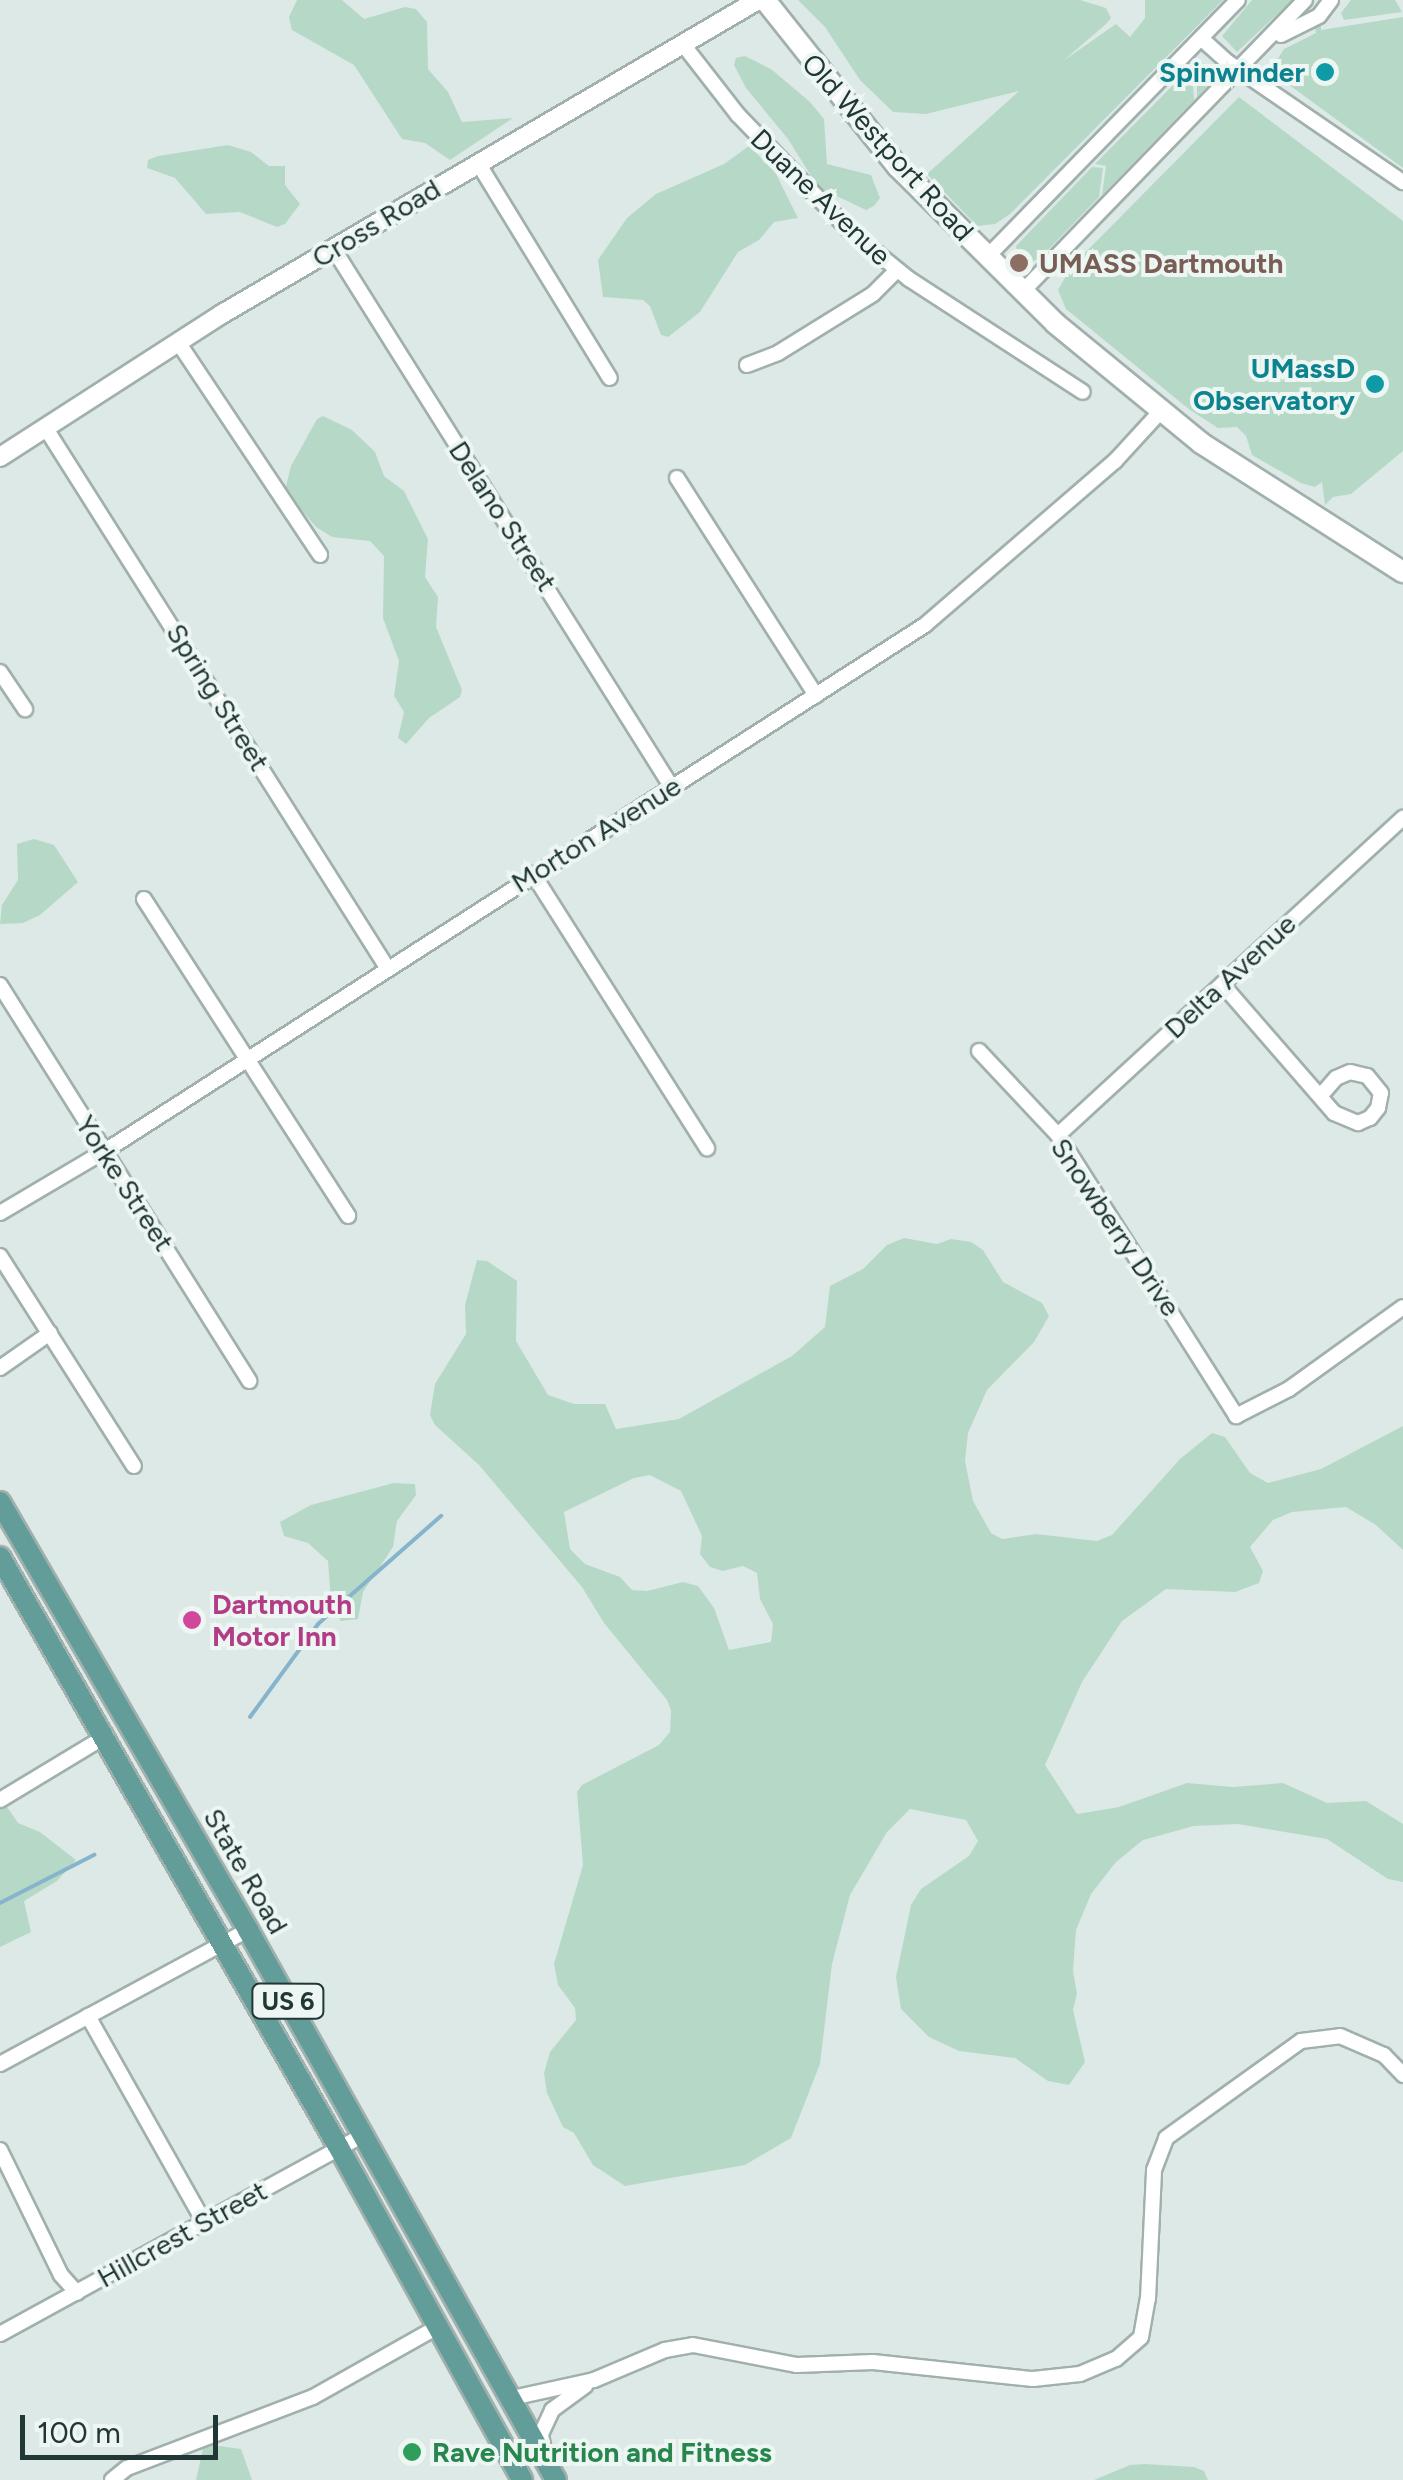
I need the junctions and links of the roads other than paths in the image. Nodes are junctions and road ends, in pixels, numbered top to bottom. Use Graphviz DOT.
graph roads {
  1 [pos="761,0"];
  2 [pos="1238,0"];
  3 [pos="1305,0"];
  4 [pos="1331,0"];
  5 [pos="1202,39"];
  6 [pos="682,43"];
  7 [pos="1263,46"];
  8 [pos="1240,70"];
  9 [pos="478,163"];
  10 [pos="1403,182"];
  11 [pos="333,248"];
  12 [pos="987,257"];
  13 [pos="898,270"];
  14 [pos="1022,291"];
  15 [pos="178,342"];
  16 [pos="746,364"];
  17 [pos="610,378"];
  18 [pos="1083,392"];
  19 [pos="1160,412"];
  20 [pos="45,427"];
  21 [pos="0,457"];
  22 [pos="677,478"];
  23 [pos="320,555"];
  24 [pos="1403,572"];
  25 [pos="0,672"];
  26 [pos="816,695"];
  27 [pos="25,709"];
  28 [pos="671,786"];
  29 [pos="1403,818"];
  30 [pos="533,874"];
  31 [pos="144,899"];
  32 [pos="388,969"];
  33 [pos="1222,984"];
  34 [pos="0,985"];
  35 [pos="979,1051"];
  36 [pos="246,1058"];
  37 [pos="1321,1095"];
  38 [pos="1058,1136"];
  39 [pos="706,1148"];
  40 [pos="105,1151"];
  41 [pos="0,1213"];
  42 [pos="348,1216"];
  43 [pos="0,1256"];
  44 [pos="1403,1307"];
  45 [pos="50,1333"];
  46 [pos="0,1368"];
  47 [pos="249,1380"];
  48 [pos="134,1466"];
  49 [pos="0,1502"];
  50 [pos="0,1557"];
  51 [pos="106,1736"];
  52 [pos="0,1800"];
  53 [pos="248,1930"];
  54 [pos="224,1944"];
  55 [pos="88,2016"];
  56 [pos="0,2064"];
  57 [pos="1403,2075"];
  58 [pos="364,2134"];
  59 [pos="338,2146"];
  60 [pos="0,2150"];
  61 [pos="204,2222"];
  62 [pos="77,2293"];
  63 [pos="437,2327"];
  64 [pos="0,2334"];
  65 [pos="594,2380"];
  66 [pos="512,2398"];
  67 [pos="552,2471"];
  68 [pos="112,2480"];
  69 [pos="522,2480"];
  1 -- 6 [label="street, Cross Road"];
  1 -- 12 [label="main road, Old Westport Road"];
  2 -- 5 [label="street"];
  3 -- 7 [label="street"];
  4 -- 7 [label="street"];
  5 -- 8 [label="street"];
  5 -- 12 [label="street"];
  6 -- 9 [label="street, Cross Road"];
  6 -- 13 [label="street, Duane Avenue"];
  7 -- 8 [label="street"];
  8 -- 10 [label="street"];
  8 -- 14 [label="street"];
  9 -- 11 [label="street, Cross Road"];
  9 -- 17 [label="street"];
  11 -- 15 [label="street, Cross Road"];
  11 -- 28 [label="street, Delano Street"];
  12 -- 14 [label="main road, Old Westport Road"];
  13 -- 16 [label="street"];
  13 -- 18 [label="street, Duane Avenue"];
  14 -- 19 [label="main road, Old Westport Road"];
  15 -- 20 [label="street, Cross Road"];
  15 -- 23 [label="street"];
  19 -- 24 [label="main road, Old Westport Road"];
  19 -- 26 [label="street, Morton Avenue"];
  20 -- 21 [label="street, Cross Road"];
  20 -- 32 [label="street, Spring Street"];
  22 -- 26 [label="street"];
  25 -- 27 [label="street"];
  26 -- 28 [label="street, Morton Avenue"];
  28 -- 30 [label="street, Morton Avenue"];
  29 -- 33 [label="street, Delta Avenue"];
  30 -- 32 [label="street, Morton Avenue"];
  30 -- 39 [label="street"];
  31 -- 36 [label="street"];
  32 -- 36 [label="street, Morton Avenue"];
  33 -- 37 [label="street"];
  33 -- 38 [label="street, Delta Avenue"];
  34 -- 40 [label="street, Yorke Street"];
  35 -- 38 [label="street, Snowberry Drive"];
  36 -- 40 [label="street, Morton Avenue"];
  36 -- 42 [label="street"];
  38 -- 44 [label="street, Snowberry Drive"];
  40 -- 41 [label="street, Morton Avenue"];
  40 -- 47 [label="street, Yorke Street"];
  43 -- 45 [label="street"];
  45 -- 46 [label="street"];
  45 -- 48 [label="street"];
  49 -- 53 [label="main road, State Road / US 6"];
  50 -- 51 [label="main road, State Road / US 6"];
  51 -- 52 [label="street"];
  51 -- 54 [label="main road, State Road / US 6"];
  53 -- 54 [label="street"];
  53 -- 58 [label="main road, State Road / US 6"];
  54 -- 55 [label="street"];
  54 -- 59 [label="main road, State Road / US 6"];
  55 -- 56 [label="street"];
  55 -- 61 [label="street"];
  57 -- 65 [label="street"];
  58 -- 59 [label="street, Hillcrest Street"];
  58 -- 66 [label="main road, State Road / US 6"];
  59 -- 61 [label="street, Hillcrest Street"];
  59 -- 63 [label="main road, State Road / US 6"];
  60 -- 62 [label="street"];
  61 -- 62 [label="street, Hillcrest Street"];
  62 -- 64 [label="street, Hillcrest Street"];
  63 -- 68 [label="street"];
  63 -- 69 [label="main road, State Road / US 6"];
  65 -- 66 [label="street"];
  65 -- 67 [label="street"];
  66 -- 67 [label="main road, State Road / US 6"];
}
